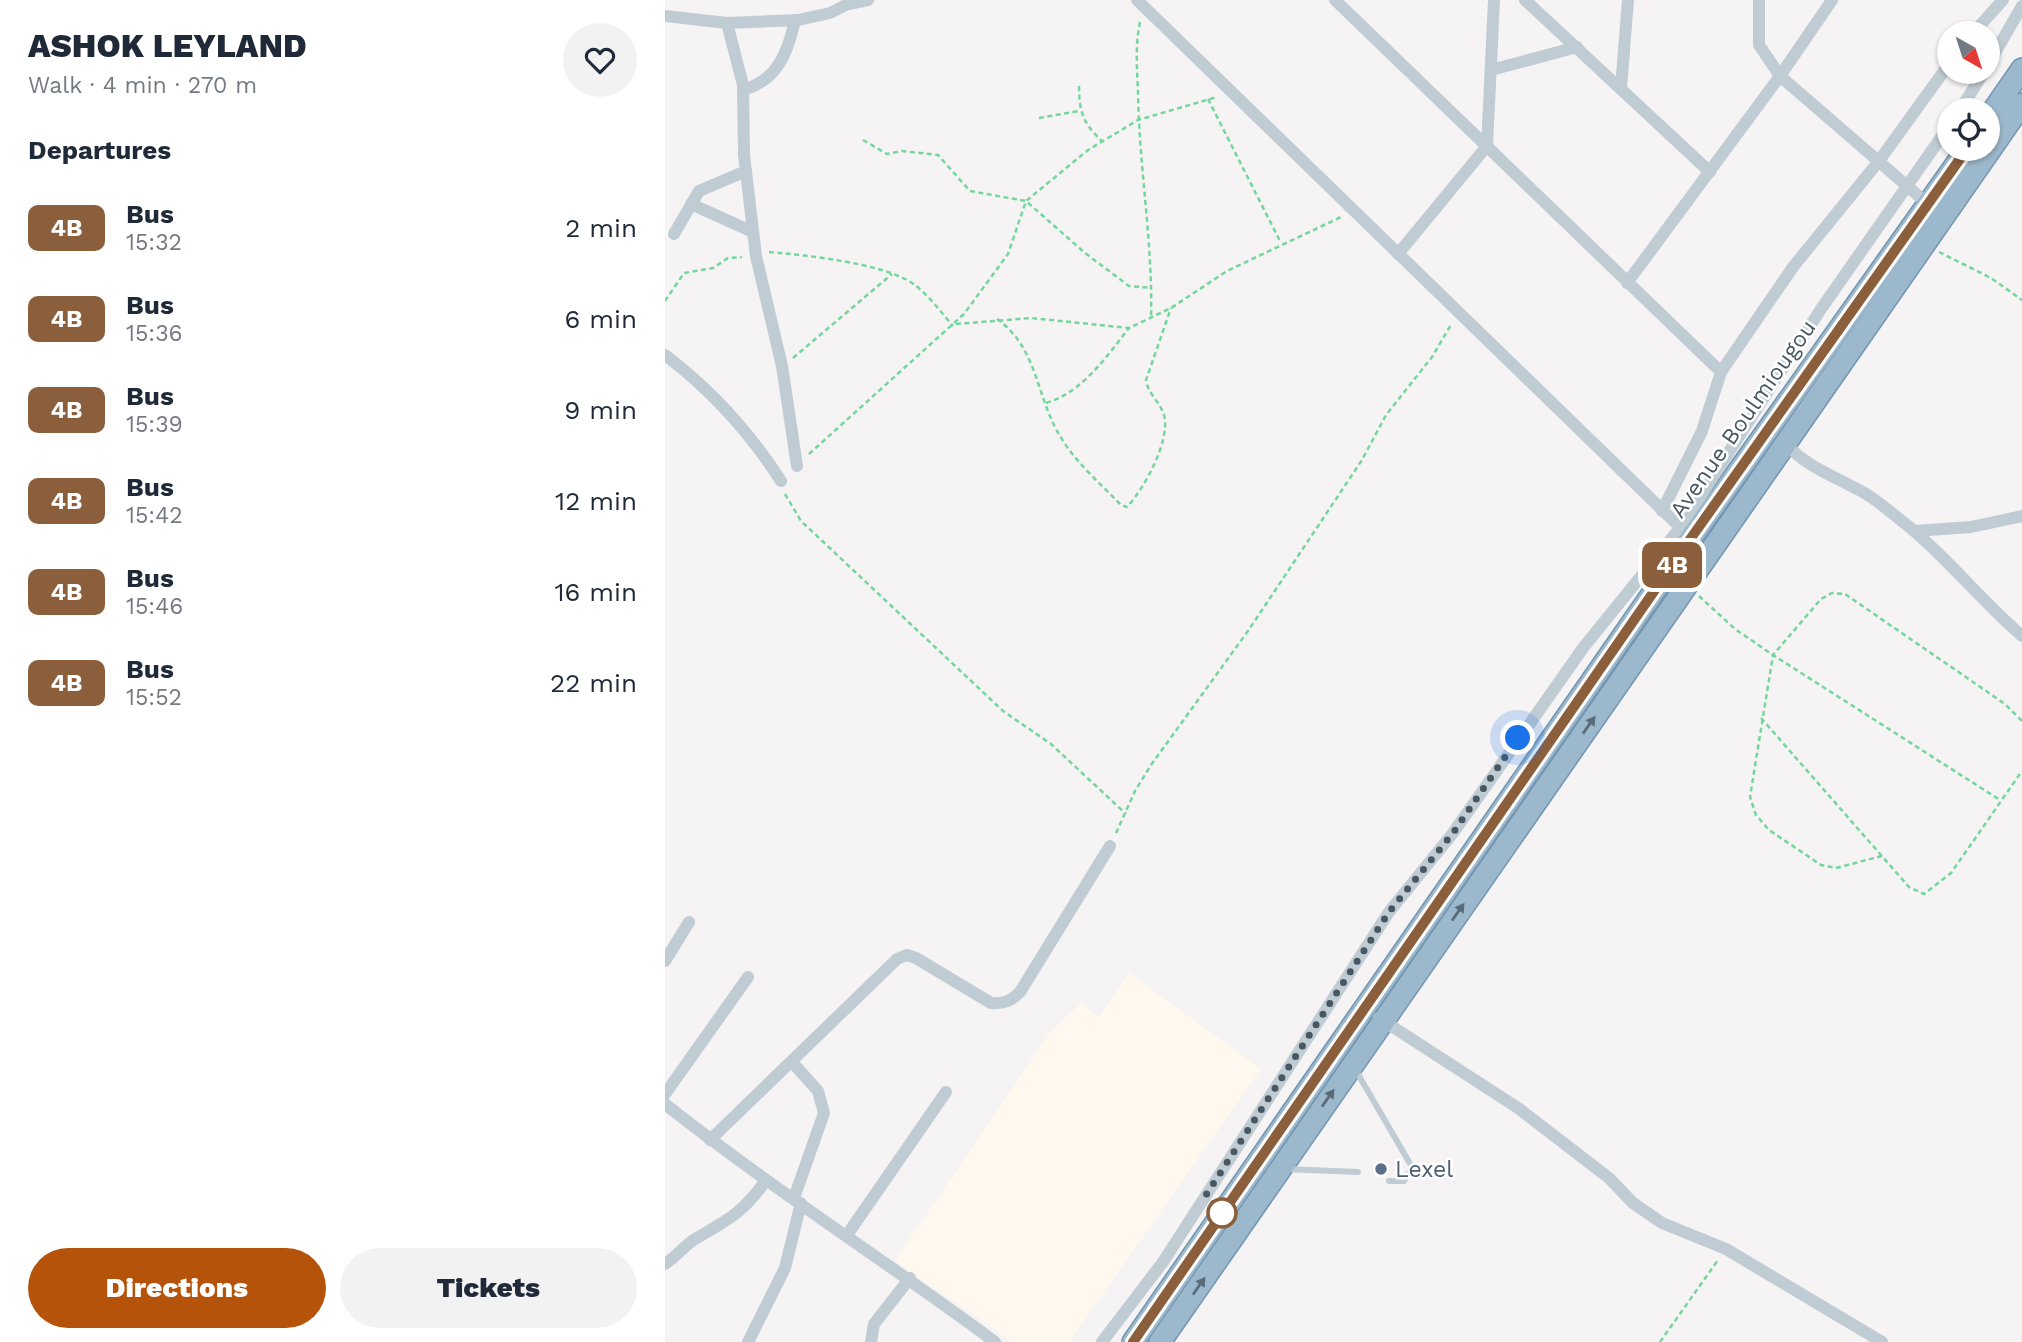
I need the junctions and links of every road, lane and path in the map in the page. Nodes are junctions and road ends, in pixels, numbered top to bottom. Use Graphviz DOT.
graph roads {
  1 [pos="869,0"];
  2 [pos="1494,0"];
  3 [pos="1525,0"];
  4 [pos="1628,0"];
  5 [pos="1759,0"];
  6 [pos="1832,0"];
  7 [pos="2003,0"];
  8 [pos="1337,1"];
  9 [pos="1140,3"];
  10 [pos="2022,6"];
  11 [pos="665,16"];
  12 [pos="795,20"];
  13 [pos="1984,21"];
  14 [pos="727,23"];
  15 [pos="2000,44"];
  16 [pos="1577,47"];
  17 [pos="2022,69"];
  18 [pos="1490,70"];
  19 [pos="1780,76"];
  20 [pos="1937,81"];
  21 [pos="1079,86"];
  22 [pos="1621,88"];
  23 [pos="743,90"];
  24 [pos="1230,93"];
  25 [pos="1208,99"];
  26 [pos="2000,101"];
  27 [pos="2022,104"];
  28 [pos="1079,111"];
  29 [pos="1039,118"];
  30 [pos="1138,120"];
  31 [pos="863,140"];
  32 [pos="1103,141"];
  33 [pos="1937,143"];
  34 [pos="1487,146"];
  35 [pos="1958,161"];
  36 [pos="1879,162"];
  37 [pos="746,171"];
  38 [pos="1710,172"];
  39 [pos="1907,187"];
  40 [pos="1026,201"];
  41 [pos="691,204"];
  42 [pos="1928,204"];
  43 [pos="1355,210"];
  44 [pos="753,232"];
  45 [pos="674,234"];
  46 [pos="1924,244"];
  47 [pos="1281,245"];
  48 [pos="755,253"];
  49 [pos="1398,254"];
  50 [pos="892,274"];
  51 [pos="1627,282"];
  52 [pos="1152,288"];
  53 [pos="2022,300"];
  54 [pos="665,301"];
  55 [pos="1171,308"];
  56 [pos="1457,312"];
  57 [pos="1151,318"];
  58 [pos="997,319"];
  59 [pos="955,325"];
  60 [pos="1129,328"];
  61 [pos="665,355"];
  62 [pos="782,366"];
  63 [pos="1721,372"];
  64 [pos="1046,402"];
  65 [pos="1787,445"];
  66 [pos="797,467"];
  67 [pos="781,481"];
  68 [pos="1662,511"];
  69 [pos="2022,516"];
  70 [pos="1915,531"];
  71 [pos="1686,533"];
  72 [pos="1687,585"];
  73 [pos="2022,636"];
  74 [pos="1773,655"];
  75 [pos="1761,718"];
  76 [pos="2022,721"];
  77 [pos="2022,771"];
  78 [pos="2000,800"];
  79 [pos="1126,814"];
  80 [pos="1110,846"];
  81 [pos="1882,856"];
  82 [pos="689,922"];
  83 [pos="665,961"];
  84 [pos="748,977"];
  85 [pos="1374,1015"];
  86 [pos="792,1062"];
  87 [pos="1352,1064"];
  88 [pos="946,1092"];
  89 [pos="665,1094"];
  90 [pos="665,1104"];
  91 [pos="710,1140"];
  92 [pos="1280,1168"];
  93 [pos="1358,1172"];
  94 [pos="766,1180"];
  95 [pos="1389,1181"];
  96 [pos="797,1201"];
  97 [pos="847,1235"];
  98 [pos="1726,1249"];
  99 [pos="665,1264"];
  100 [pos="909,1278"];
  101 [pos="748,1342"];
  102 [pos="871,1342"];
  103 [pos="995,1342"];
  104 [pos="1102,1342"];
  105 [pos="1133,1342"];
  106 [pos="1160,1342"];
  107 [pos="1660,1342"];
  108 [pos="1882,1342"];
  1 -- 12 [label="street"];
  2 -- 18 [label="street"];
  3 -- 16 [label="street"];
  4 -- 22 [label="street"];
  5 -- 19 [label="street"];
  6 -- 19 [label="street"];
  7 -- 13 [label="street"];
  8 -- 34 [label="street"];
  9 -- 24 [label="street"];
  9 -- 30 [label="path"];
  10 -- 15 [label="street"];
  11 -- 14 [label="street"];
  12 -- 14 [label="street"];
  12 -- 23 [label="street"];
  14 -- 23 [label="street"];
  16 -- 18 [label="street"];
  16 -- 22 [label="street"];
  17 -- 26 [label="highway"];
  18 -- 34 [label="street"];
  19 -- 36 [label="street"];
  19 -- 38 [label="street"];
  20 -- 36 [label="street"];
  21 -- 28 [label="path"];
  22 -- 38 [label="street"];
  23 -- 37 [label="street"];
  24 -- 25 [label="path"];
  24 -- 43 [label="street"];
  25 -- 30 [label="path"];
  25 -- 47 [label="path"];
  27 -- 46 [label="highway, Avenue Boulmiougou"];
  28 -- 29 [label="path"];
  28 -- 32 [label="path"];
  30 -- 32 [label="path"];
  30 -- 52 [label="path"];
  31 -- 40 [label="path"];
  32 -- 40 [label="path"];
  33 -- 39 [label="street"];
  34 -- 49 [label="street"];
  34 -- 51 [label="street"];
  35 -- 42 [label="highway, Avenue Boulmiougou"];
  36 -- 39 [label="street"];
  36 -- 63 [label="street"];
  37 -- 41 [label="street"];
  37 -- 44 [label="street"];
  38 -- 51 [label="street"];
  39 -- 42 [label="street"];
  39 -- 71 [label="street"];
  40 -- 52 [label="path"];
  40 -- 59 [label="path"];
  41 -- 44 [label="street"];
  41 -- 45 [label="street"];
  42 -- 71 [label="highway, Avenue Boulmiougou"];
  43 -- 47 [label="path"];
  43 -- 49 [label="street"];
  44 -- 48 [label="street"];
  46 -- 53 [label="path"];
  46 -- 65 [label="highway, Avenue Boulmiougou"];
  47 -- 55 [label="path"];
  48 -- 50 [label="path"];
  48 -- 54 [label="path"];
  48 -- 62 [label="street"];
  49 -- 56 [label="street"];
  50 -- 59 [label="path"];
  50 -- 62 [label="path"];
  51 -- 63 [label="street"];
  52 -- 57 [label="path"];
  55 -- 57 [label="path"];
  55 -- 64 [label="path"];
  56 -- 68 [label="street"];
  56 -- 79 [label="path"];
  57 -- 60 [label="path"];
  58 -- 59 [label="path"];
  58 -- 60 [label="path"];
  58 -- 64 [label="path"];
  59 -- 66 [label="path"];
  60 -- 64 [label="path"];
  61 -- 67 [label="street"];
  62 -- 66 [label="street"];
  63 -- 68 [label="street"];
  65 -- 70 [label="street"];
  65 -- 72 [label="highway, Avenue Boulmiougou"];
  67 -- 79 [label="path"];
  68 -- 71 [label="street"];
  69 -- 70 [label="street"];
  70 -- 73 [label="street"];
  71 -- 85 [label="highway, Avenue Boulmiougou"];
  71 -- 104 [label="street"];
  72 -- 74 [label="path"];
  85 -- 72 [label="highway, Avenue Boulmiougou, one-way"];
  74 -- 75 [label="path"];
  74 -- 76 [label="path"];
  74 -- 78 [label="path"];
  75 -- 81 [label="path"];
  75 -- 81 [label="path"];
  77 -- 78 [label="path"];
  78 -- 81 [label="path"];
  79 -- 80 [label="path"];
  80 -- 86 [label="street"];
  82 -- 83 [label="street"];
  84 -- 89 [label="street"];
  85 -- 87 [label="highway, Avenue Boulmiougou"];
  85 -- 98 [label="street"];
  85 -- 105 [label="highway, Avenue Boulmiougou"];
  86 -- 91 [label="street"];
  86 -- 96 [label="street"];
  92 -- 87 [label="highway, Avenue Boulmiougou, one-way"];
  87 -- 95 [label="lane"];
  88 -- 97 [label="street"];
  90 -- 91 [label="street"];
  91 -- 94 [label="street"];
  92 -- 93 [label="lane"];
  106 -- 92 [label="highway, Avenue Boulmiougou, one-way"];
  94 -- 96 [label="street"];
  94 -- 99 [label="street"];
  96 -- 97 [label="street"];
  96 -- 101 [label="street"];
  97 -- 100 [label="street"];
  98 -- 107 [label="path"];
  98 -- 108 [label="street"];
  100 -- 102 [label="street"];
  100 -- 103 [label="street"];
}
